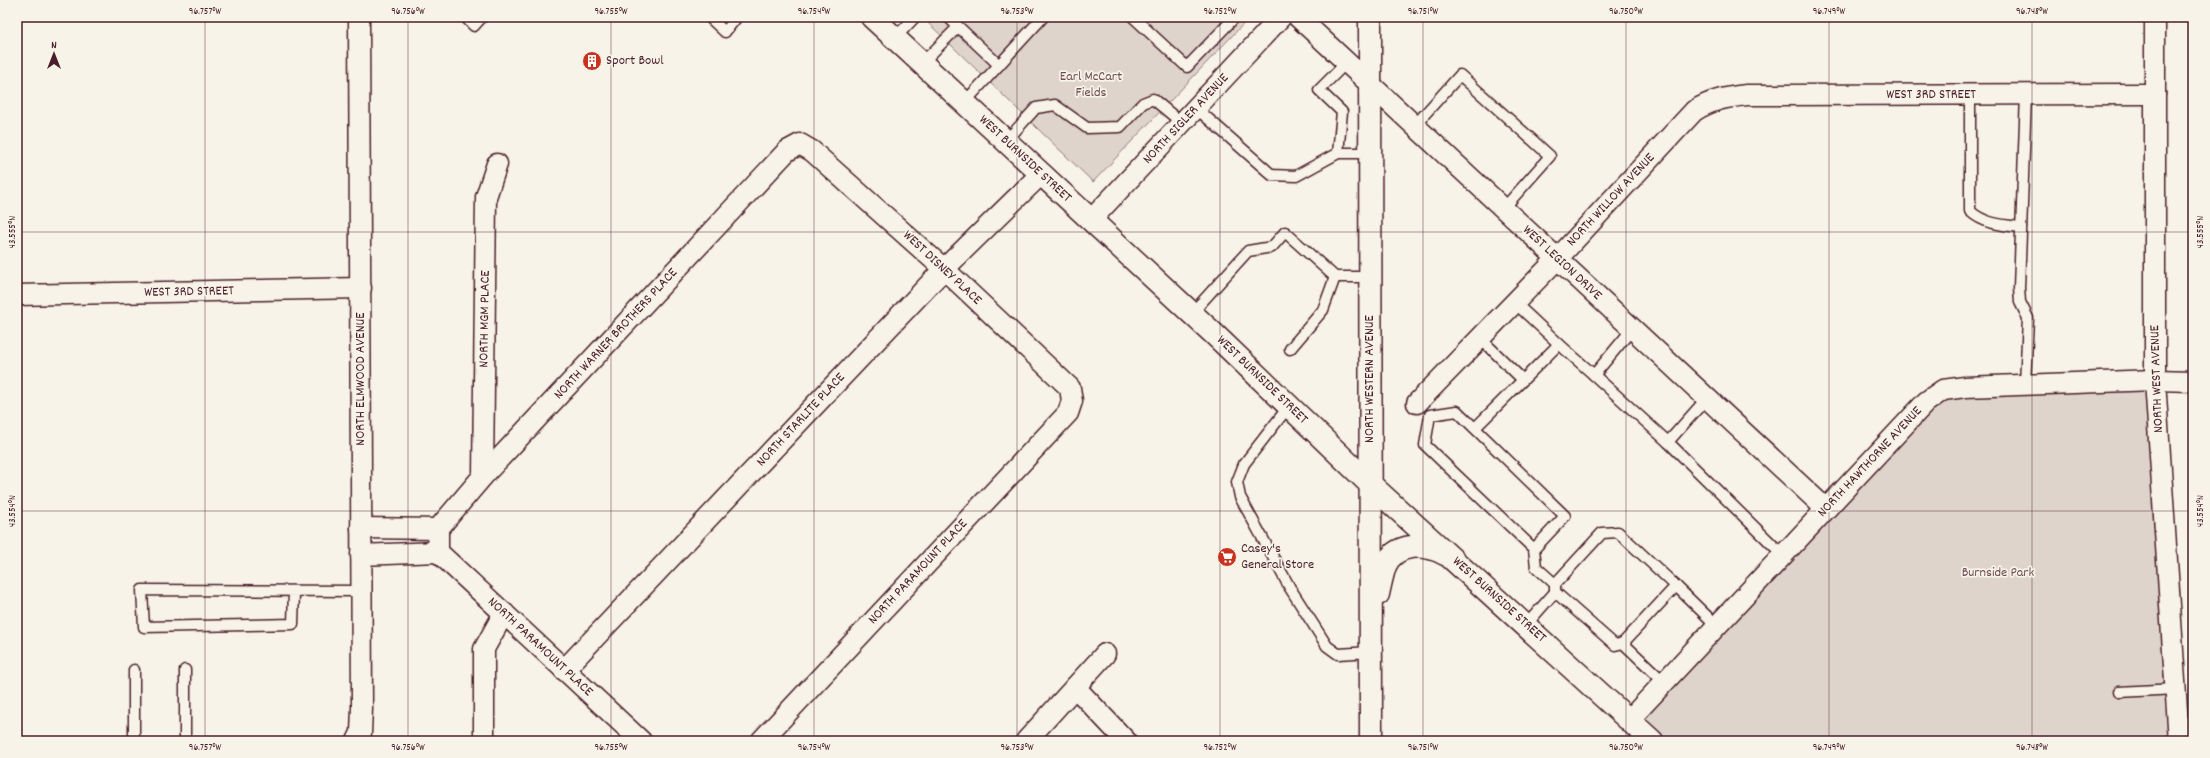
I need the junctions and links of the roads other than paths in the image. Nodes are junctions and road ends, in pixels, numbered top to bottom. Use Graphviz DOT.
graph roads {
  1 [pos="359,17"];
  2 [pos="465,17"];
  3 [pos="482,17"];
  4 [pos="709,17"];
  5 [pos="737,17"];
  6 [pos="872,17"];
  7 [pos="915,17"];
  8 [pos="948,17"];
  9 [pos="1043,17"];
  10 [pos="1133,17"];
  11 [pos="1235,17"];
  12 [pos="1281,17"];
  13 [pos="1298,17"];
  14 [pos="1370,17"];
  15 [pos="2155,17"];
  16 [pos="958,27"];
  17 [pos="895,38"];
  18 [pos="1347,62"];
  19 [pos="922,64"];
  20 [pos="999,65"];
  21 [pos="1370,84"];
  22 [pos="1970,94"];
  23 [pos="2026,94"];
  24 [pos="2156,94"];
  25 [pos="964,103"];
  26 [pos="1707,103"];
  27 [pos="1196,108"];
  28 [pos="1182,123"];
  29 [pos="1415,126"];
  30 [pos="1006,141"];
  31 [pos="800,144"];
  32 [pos="1338,152"];
  33 [pos="1370,153"];
  34 [pos="496,164"];
  35 [pos="1041,174"];
  36 [pos="1504,208"];
  37 [pos="1091,220"];
  38 [pos="2021,226"];
  39 [pos="1558,258"];
  40 [pos="944,269"];
  41 [pos="1335,277"];
  42 [pos="1370,277"];
  43 [pos="361,288"];
  44 [pos="17,295"];
  45 [pos="1514,302"];
  46 [pos="1192,313"];
  47 [pos="1633,328"];
  48 [pos="1480,338"];
  49 [pos="1559,344"];
  50 [pos="1290,349"];
  51 [pos="1594,374"];
  52 [pos="1523,380"];
  53 [pos="2155,380"];
  54 [pos="2193,381"];
  55 [pos="2025,385"];
  56 [pos="1707,398"];
  57 [pos="1072,401"];
  58 [pos="1289,406"];
  59 [pos="1424,409"];
  60 [pos="1475,428"];
  61 [pos="1668,442"];
  62 [pos="483,476"];
  63 [pos="1370,484"];
  64 [pos="1826,509"];
  65 [pos="361,528"];
  66 [pos="438,529"];
  67 [pos="1534,549"];
  68 [pos="438,552"];
  69 [pos="361,555"];
  70 [pos="1783,555"];
  71 [pos="1457,561"];
  72 [pos="1676,586"];
  73 [pos="1555,588"];
  74 [pos="294,591"];
  75 [pos="360,591"];
  76 [pos="504,613"];
  77 [pos="1526,625"];
  78 [pos="1717,626"];
  79 [pos="1371,630"];
  80 [pos="1624,643"];
  81 [pos="1371,652"];
  82 [pos="1105,654"];
  83 [pos="134,670"];
  84 [pos="185,670"];
  85 [pos="564,670"];
  86 [pos="1664,682"];
  87 [pos="1075,688"];
  88 [pos="2176,689"];
  89 [pos="2119,692"];
  90 [pos="1629,720"];
  91 [pos="134,741"];
  92 [pos="185,741"];
  93 [pos="357,741"];
  94 [pos="484,741"];
  95 [pos="641,741"];
  96 [pos="761,741"];
  97 [pos="1026,741"];
  98 [pos="1126,741"];
  99 [pos="1371,741"];
  100 [pos="1652,741"];
  101 [pos="2179,741"];
  1 -- 43 [label="street, NORTH ELMWOOD AVENUE"];
  2 -- 3 [label="lane"];
  4 -- 5 [label="lane"];
  6 -- 17 [label="main road, WEST BURNSIDE STREET"];
  7 -- 17 [label="lane"];
  8 -- 16 [label="lane"];
  9 -- 20 [label="lane"];
  10 -- 11 [label="lane"];
  12 -- 27 [label="street, NORTH SIGLER AVENUE"];
  13 -- 18 [label="street, WEST LEGION DRIVE"];
  14 -- 21 [label="main road, NORTH WESTERN AVENUE"];
  15 -- 24 [label="street, NORTH WEST AVENUE"];
  16 -- 19 [label="lane"];
  16 -- 20 [label="lane"];
  17 -- 19 [label="main road, WEST BURNSIDE STREET"];
  18 -- 21 [label="street, WEST LEGION DRIVE"];
  18 -- 32 [label="lane"];
  19 -- 25 [label="main road, WEST BURNSIDE STREET"];
  20 -- 25 [label="lane"];
  21 -- 29 [label="street, WEST LEGION DRIVE"];
  21 -- 33 [label="main road, NORTH WESTERN AVENUE"];
  22 -- 23 [label="street, WEST 3RD STREET"];
  22 -- 26 [label="street, WEST 3RD STREET"];
  22 -- 38 [label="lane"];
  23 -- 24 [label="street, WEST 3RD STREET"];
  23 -- 38 [label="lane"];
  24 -- 53 [label="street, NORTH WEST AVENUE"];
  25 -- 30 [label="main road, WEST BURNSIDE STREET"];
  26 -- 39 [label="street, NORTH WILLOW AVENUE"];
  27 -- 28 [label="street, NORTH SIGLER AVENUE"];
  27 -- 32 [label="lane"];
  28 -- 30 [label="lane"];
  28 -- 37 [label="street, NORTH SIGLER AVENUE"];
  29 -- 36 [label="street, WEST LEGION DRIVE"];
  29 -- 36 [label="lane"];
  30 -- 35 [label="main road, WEST BURNSIDE STREET"];
  31 -- 40 [label="street, WEST DISNEY PLACE"];
  31 -- 62 [label="street, NORTH WARNER BROTHERS PLACE"];
  32 -- 33 [label="lane"];
  33 -- 42 [label="main road, NORTH WESTERN AVENUE"];
  34 -- 62 [label="street, NORTH MGM PLACE"];
  35 -- 37 [label="main road, WEST BURNSIDE STREET"];
  35 -- 40 [label="street, NORTH STARLITE PLACE"];
  36 -- 39 [label="street, WEST LEGION DRIVE"];
  37 -- 46 [label="main road, WEST BURNSIDE STREET"];
  38 -- 55 [label="lane"];
  39 -- 45 [label="street, NORTH WILLOW AVENUE"];
  39 -- 47 [label="street, WEST LEGION DRIVE"];
  40 -- 57 [label="street, WEST DISNEY PLACE"];
  40 -- 85 [label="street, NORTH STARLITE PLACE"];
  41 -- 42 [label="lane"];
  41 -- 46 [label="lane"];
  41 -- 50 [label="lane"];
  42 -- 63 [label="main road, NORTH WESTERN AVENUE"];
  43 -- 44 [label="street, WEST 3RD STREET"];
  43 -- 65 [label="street, NORTH ELMWOOD AVENUE"];
  45 -- 48 [label="street, NORTH WILLOW AVENUE"];
  45 -- 49 [label="lane"];
  46 -- 58 [label="main road, WEST BURNSIDE STREET"];
  47 -- 51 [label="lane"];
  47 -- 56 [label="street, WEST LEGION DRIVE"];
  48 -- 52 [label="lane"];
  48 -- 59 [label="street, NORTH WILLOW AVENUE"];
  49 -- 51 [label="lane"];
  49 -- 52 [label="lane"];
  51 -- 61 [label="lane"];
  52 -- 60 [label="lane"];
  53 -- 54 [label="street, NORTH HAWTHORNE AVENUE"];
  53 -- 55 [label="street, NORTH HAWTHORNE AVENUE"];
  53 -- 88 [label="street, NORTH WEST AVENUE"];
  55 -- 64 [label="street, NORTH HAWTHORNE AVENUE"];
  56 -- 61 [label="lane"];
  56 -- 64 [label="street, WEST LEGION DRIVE"];
  57 -- 96 [label="street, NORTH PARAMOUNT PLACE"];
  58 -- 63 [label="main road, WEST BURNSIDE STREET"];
  58 -- 81 [label="lane"];
  59 -- 60 [label="lane"];
  59 -- 67 [label="lane"];
  60 -- 67 [label="lane"];
  61 -- 70 [label="lane"];
  62 -- 66 [label="street, NORTH WARNER BROTHERS PLACE"];
  63 -- 71 [label="main road, WEST BURNSIDE STREET"];
  63 -- 79 [label="main road, NORTH WESTERN AVENUE"];
  64 -- 70 [label="street, NORTH HAWTHORNE AVENUE"];
  65 -- 66 [label="street"];
  65 -- 69 [label="street, NORTH ELMWOOD AVENUE"];
  66 -- 68 [label="street"];
  67 -- 73 [label="lane"];
  68 -- 69 [label="street"];
  68 -- 76 [label="street, NORTH PARAMOUNT PLACE"];
  69 -- 75 [label="street, NORTH ELMWOOD AVENUE"];
  70 -- 78 [label="street, NORTH HAWTHORNE AVENUE"];
  71 -- 77 [label="main road, WEST BURNSIDE STREET"];
  71 -- 79 [label="main road"];
  72 -- 73 [label="lane"];
  72 -- 78 [label="lane"];
  72 -- 80 [label="lane"];
  73 -- 77 [label="lane"];
  73 -- 80 [label="lane"];
  74 -- 74 [label="lane"];
  74 -- 75 [label="lane"];
  75 -- 93 [label="street, NORTH ELMWOOD AVENUE"];
  76 -- 85 [label="street, NORTH PARAMOUNT PLACE"];
  76 -- 94 [label="street"];
  77 -- 90 [label="main road, WEST BURNSIDE STREET"];
  78 -- 86 [label="street, NORTH HAWTHORNE AVENUE"];
  79 -- 81 [label="main road, NORTH WESTERN AVENUE"];
  80 -- 86 [label="lane"];
  81 -- 99 [label="main road, NORTH WESTERN AVENUE"];
  82 -- 87 [label="street"];
  83 -- 91 [label="lane"];
  84 -- 92 [label="lane"];
  85 -- 95 [label="street, NORTH PARAMOUNT PLACE"];
  86 -- 90 [label="street, NORTH HAWTHORNE AVENUE"];
  87 -- 97 [label="street"];
  87 -- 98 [label="street"];
  88 -- 89 [label="lane"];
  88 -- 101 [label="street, NORTH WEST AVENUE"];
  90 -- 100 [label="main road, WEST BURNSIDE STREET"];
}
